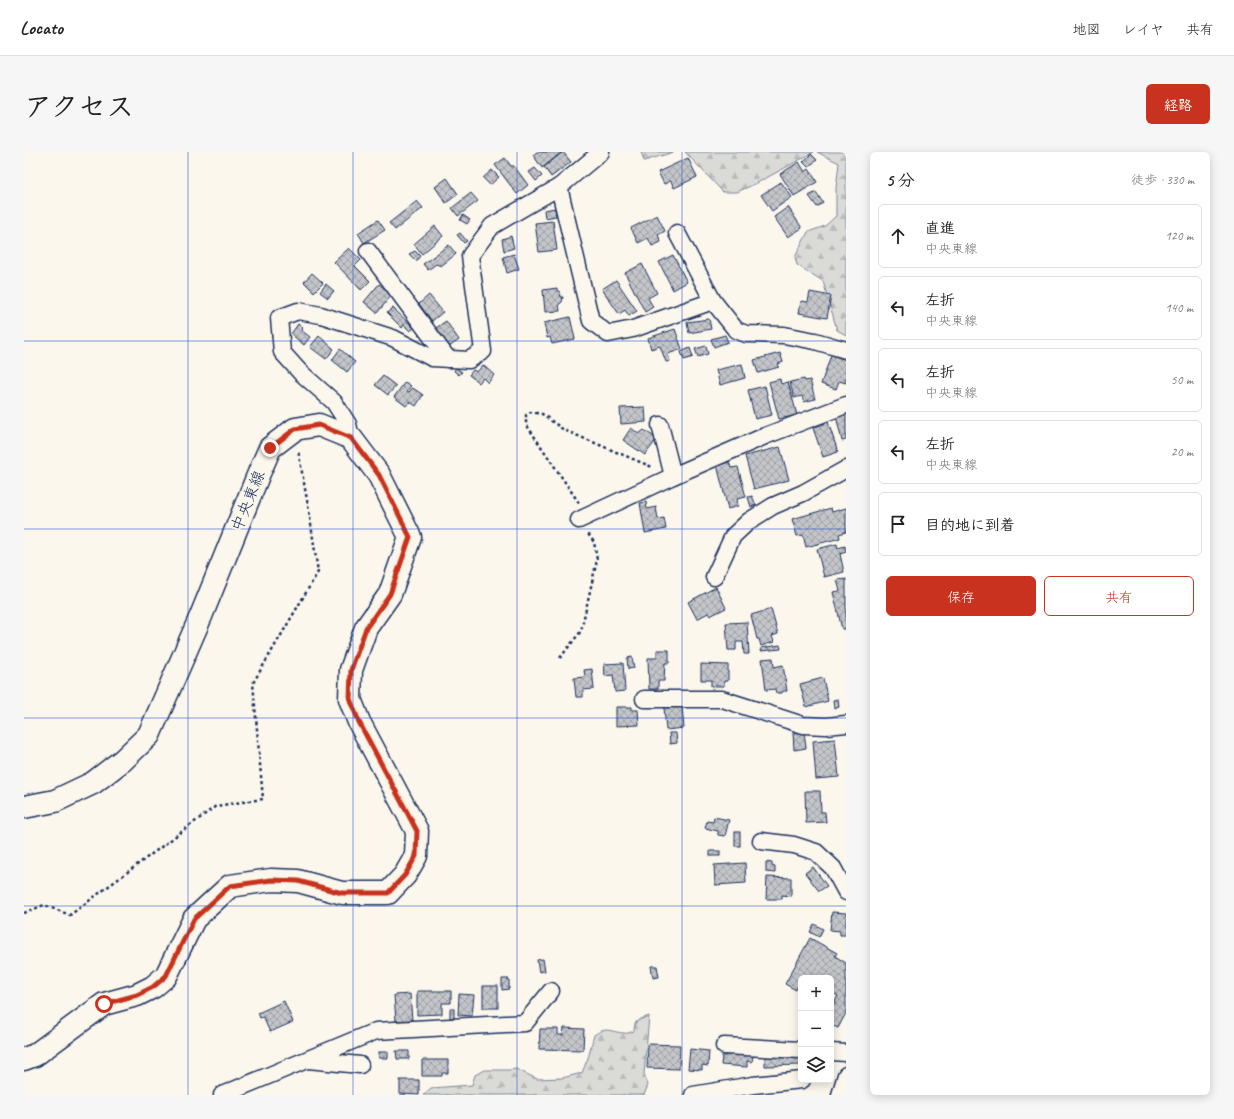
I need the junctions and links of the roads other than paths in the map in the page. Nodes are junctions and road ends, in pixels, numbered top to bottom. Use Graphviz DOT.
graph roads {
  1 [pos="601,152"];
  2 [pos="559,187"];
  3 [pos="677,233"];
  4 [pos="368,251"];
  5 [pos="713,301"];
  6 [pos="846,350"];
  7 [pos="448,359"];
  8 [pos="846,405"];
  9 [pos="660,425"];
  10 [pos="351,438"];
  11 [pos="846,469"];
  12 [pos="673,476"];
  13 [pos="583,518"];
  14 [pos="714,577"];
  15 [pos="644,699"];
  16 [pos="846,724"];
  17 [pos="24,807"];
  18 [pos="761,841"];
  19 [pos="846,892"];
  20 [pos="552,991"];
  21 [pos="724,1046"];
  22 [pos="798,1050"];
  23 [pos="834,1052"];
  24 [pos="846,1053"];
  25 [pos="24,1059"];
  26 [pos="306,1059"];
  27 [pos="360,1065"];
  28 [pos="846,1075"];
  29 [pos="834,1077"];
  30 [pos="798,1080"];
  31 [pos="222,1095"];
  32 [pos="693,1095"];
  33 [pos="840,1095"];
  1 -- 2 [label="street"];
  2 -- 5 [label="street"];
  2 -- 7 [label="street"];
  3 -- 5 [label="street"];
  4 -- 7 [label="street"];
  5 -- 6 [label="street"];
  7 -- 10 [label="street"];
  8 -- 12 [label="street"];
  9 -- 12 [label="street"];
  10 -- 17 [label="main road, 中央東線"];
  10 -- 25 [label="main road"];
  11 -- 14 [label="street"];
  12 -- 13 [label="street"];
  15 -- 16 [label="street"];
  18 -- 19 [label="street"];
  20 -- 26 [label="street"];
  21 -- 22 [label="street"];
  23 -- 24 [label="street"];
  26 -- 27 [label="street"];
  26 -- 31 [label="street"];
  28 -- 29 [label="street"];
  28 -- 33 [label="street"];
  30 -- 32 [label="street"];
}
